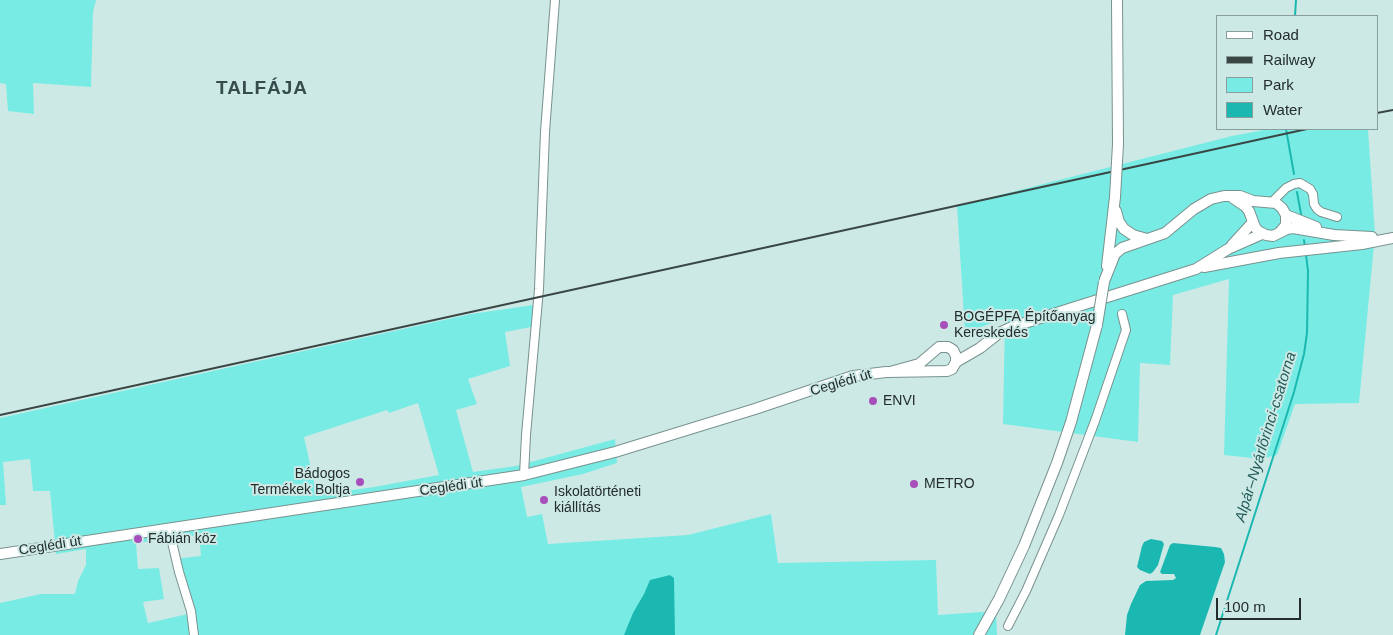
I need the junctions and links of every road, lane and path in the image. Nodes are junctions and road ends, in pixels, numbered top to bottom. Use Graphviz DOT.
graph roads {
  1 [pos="555,0"];
  2 [pos="1117,0"];
  3 [pos="1286,188"];
  4 [pos="1228,196"];
  5 [pos="1115,201"];
  6 [pos="1270,202"];
  7 [pos="1285,213"];
  8 [pos="1337,217"];
  9 [pos="1253,221"];
  10 [pos="1280,232"];
  11 [pos="1262,234"];
  12 [pos="1350,237"];
  13 [pos="1393,237"];
  14 [pos="1111,239"];
  15 [pos="1148,239"];
  16 [pos="1228,249"];
  17 [pos="1196,269"];
  18 [pos="1105,280"];
  19 [pos="1122,314"];
  20 [pos="992,338"];
  21 [pos="953,350"];
  22 [pos="931,355"];
  23 [pos="956,362"];
  24 [pos="938,371"];
  25 [pos="890,372"];
  26 [pos="524,475"];
  27 [pos="169,529"];
  28 [pos="0,554"];
  29 [pos="1008,626"];
  30 [pos="194,635"];
  31 [pos="979,635"];
  1 -- 26 [label="street"];
  2 -- 5 [label="main road, bridge"];
  3 -- 6 [label="street"];
  3 -- 7 [label="street"];
  3 -- 8 [label="street"];
  4 -- 6 [label="main road"];
  4 -- 9 [label="main road"];
  4 -- 15 [label="main road"];
  5 -- 14 [label="main road"];
  5 -- 15 [label="main road"];
  6 -- 7 [label="main road"];
  6 -- 9 [label="main road"];
  7 -- 10 [label="main road"];
  7 -- 12 [label="main road"];
  9 -- 11 [label="main road"];
  9 -- 16 [label="main road"];
  10 -- 11 [label="main road"];
  10 -- 12 [label="main road"];
  11 -- 16 [label="main road"];
  12 -- 13 [label="main road"];
  13 -- 17 [label="main road"];
  14 -- 15 [label="main road"];
  14 -- 18 [label="main road"];
  15 -- 18 [label="main road"];
  16 -- 17 [label="main road"];
  17 -- 20 [label="main road"];
  18 -- 31 [label="main road, bridge"];
  19 -- 29 [label="street"];
  20 -- 21 [label="main road"];
  20 -- 23 [label="main road"];
  21 -- 22 [label="main road"];
  21 -- 23 [label="main road"];
  22 -- 24 [label="main road"];
  22 -- 25 [label="main road, Ceglédi út"];
  23 -- 24 [label="main road"];
  24 -- 25 [label="main road, Ceglédi út"];
  25 -- 26 [label="main road, Ceglédi út"];
  26 -- 27 [label="main road, Ceglédi út"];
  27 -- 28 [label="main road, Ceglédi út"];
  27 -- 30 [label="street"];
}
